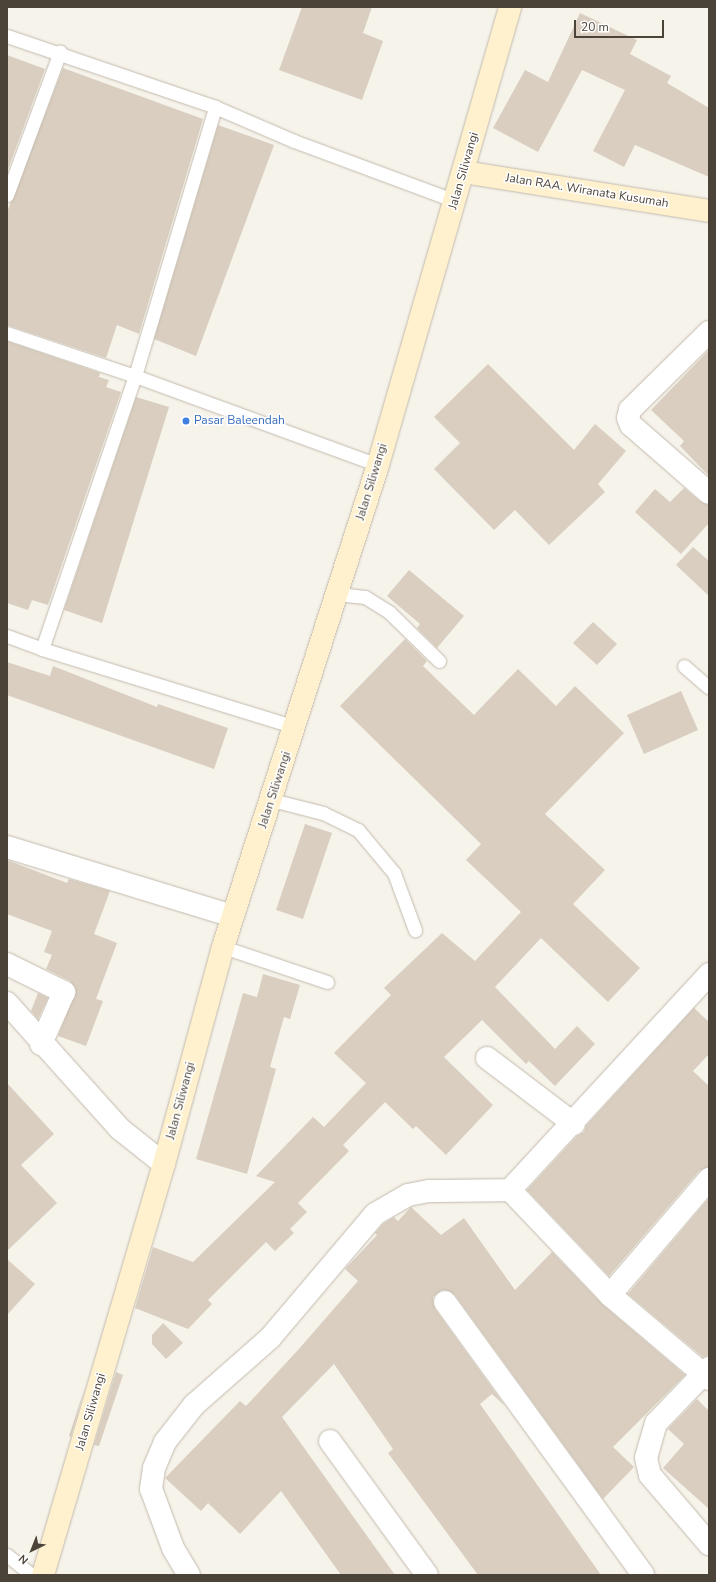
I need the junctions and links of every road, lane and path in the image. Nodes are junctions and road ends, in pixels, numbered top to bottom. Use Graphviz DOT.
graph roads {
  1 [pos="510,7"];
  2 [pos="7,36"];
  3 [pos="60,52"];
  4 [pos="215,107"];
  5 [pos="464,172"];
  6 [pos="7,195"];
  7 [pos="455,201"];
  8 [pos="709,211"];
  9 [pos="709,332"];
  10 [pos="7,333"];
  11 [pos="135,376"];
  12 [pos="378,465"];
  13 [pos="709,493"];
  14 [pos="337,594"];
  15 [pos="7,636"];
  16 [pos="42,649"];
  17 [pos="439,661"];
  18 [pos="684,666"];
  19 [pos="709,688"];
  20 [pos="296,727"];
  21 [pos="272,800"];
  22 [pos="7,847"];
  23 [pos="233,916"];
  24 [pos="415,930"];
  25 [pos="223,947"];
  26 [pos="7,964"];
  27 [pos="327,982"];
  28 [pos="705,988"];
  29 [pos="7,1003"];
  30 [pos="41,1044"];
  31 [pos="487,1058"];
  32 [pos="574,1124"];
  33 [pos="164,1164"];
  34 [pos="709,1179"];
  35 [pos="510,1190"];
  36 [pos="610,1295"];
  37 [pos="445,1302"];
  38 [pos="707,1374"];
  39 [pos="330,1441"];
  40 [pos="709,1544"];
  41 [pos="7,1555"];
  42 [pos="32,1575"];
  43 [pos="43,1575"];
  44 [pos="189,1575"];
  45 [pos="427,1575"];
  46 [pos="643,1575"];
  1 -- 5 [label="main road, Jalan Siliwangi"];
  2 -- 3 [label="lane"];
  3 -- 4 [label="lane"];
  3 -- 6 [label="lane"];
  4 -- 7 [label="lane"];
  4 -- 11 [label="lane"];
  5 -- 7 [label="main road, Jalan Siliwangi"];
  5 -- 8 [label="main road, Jalan RAA. Wiranata Kusumah"];
  7 -- 12 [label="main road, Jalan Siliwangi"];
  9 -- 13 [label="street"];
  10 -- 11 [label="lane"];
  11 -- 12 [label="lane"];
  11 -- 16 [label="lane"];
  12 -- 14 [label="main road, Jalan Siliwangi"];
  14 -- 17 [label="lane"];
  14 -- 20 [label="main road, Jalan Siliwangi"];
  15 -- 16 [label="lane"];
  16 -- 20 [label="lane"];
  18 -- 19 [label="lane"];
  20 -- 21 [label="main road, Jalan Siliwangi"];
  21 -- 23 [label="main road, Jalan Siliwangi"];
  21 -- 24 [label="lane"];
  22 -- 23 [label="street"];
  23 -- 25 [label="main road, Jalan Siliwangi"];
  25 -- 27 [label="lane"];
  25 -- 33 [label="main road, Jalan Siliwangi"];
  26 -- 30 [label="street"];
  28 -- 32 [label="street"];
  29 -- 30 [label="street"];
  30 -- 33 [label="street"];
  31 -- 32 [label="street"];
  32 -- 35 [label="street"];
  33 -- 43 [label="main road, Jalan Siliwangi"];
  34 -- 36 [label="street"];
  35 -- 36 [label="street"];
  35 -- 44 [label="street"];
  36 -- 38 [label="street"];
  37 -- 46 [label="street"];
  38 -- 40 [label="street"];
  39 -- 45 [label="street"];
  41 -- 42 [label="lane"];
}
